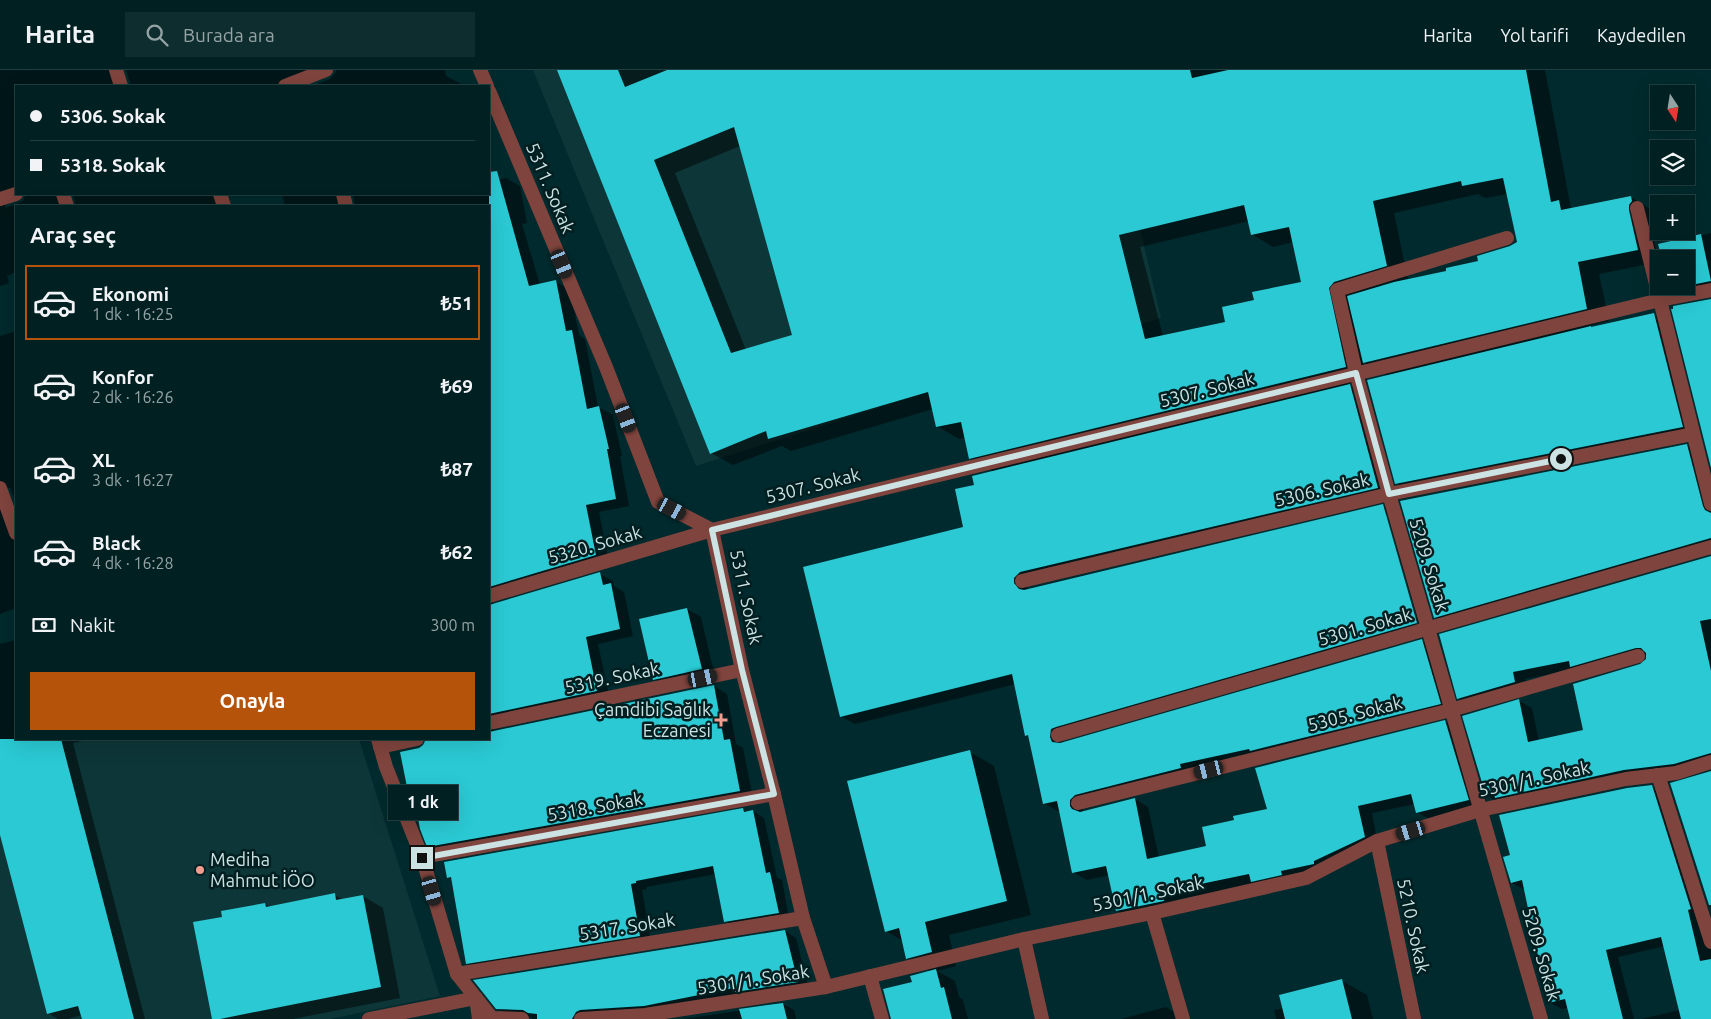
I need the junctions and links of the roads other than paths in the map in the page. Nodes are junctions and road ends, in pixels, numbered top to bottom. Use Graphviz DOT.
graph roads {
  1 [pos="116,70"];
  2 [pos="326,70"];
  3 [pos="480,70"];
  4 [pos="309,81"];
  5 [pos="121,85"];
  6 [pos="290,85"];
  7 [pos="487,85"];
  8 [pos="490,93"];
  9 [pos="15,194"];
  10 [pos="0,200"];
  11 [pos="1637,208"];
  12 [pos="1507,238"];
  13 [pos="1711,290"];
  14 [pos="1660,300"];
  15 [pos="1356,373"];
  16 [pos="1692,434"];
  17 [pos="0,488"];
  18 [pos="1389,494"];
  19 [pos="1711,504"];
  20 [pos="15,530"];
  21 [pos="712,530"];
  22 [pos="1711,547"];
  23 [pos="1022,581"];
  24 [pos="490,596"];
  25 [pos="1429,628"];
  26 [pos="1638,656"];
  27 [pos="742,670"];
  28 [pos="1451,710"];
  29 [pos="490,724"];
  30 [pos="1058,735"];
  31 [pos="408,740"];
  32 [pos="379,743"];
  33 [pos="1711,762"];
  34 [pos="1658,775"];
  35 [pos="774,794"];
  36 [pos="1078,803"];
  37 [pos="1480,810"];
  38 [pos="1377,841"];
  39 [pos="422,858"];
  40 [pos="1152,913"];
  41 [pos="803,918"];
  42 [pos="1024,939"];
  43 [pos="1711,942"];
  44 [pos="457,974"];
  45 [pos="870,976"];
  46 [pos="826,987"];
  47 [pos="476,998"];
  48 [pos="369,1019"];
  49 [pos="479,1019"];
  50 [pos="522,1019"];
  51 [pos="581,1019"];
  52 [pos="882,1019"];
  53 [pos="1042,1019"];
  54 [pos="1183,1019"];
  55 [pos="1414,1019"];
  56 [pos="1541,1019"];
  1 -- 5 [label="street"];
  2 -- 4 [label="street"];
  3 -- 7 [label="street"];
  4 -- 6 [label="street"];
  8 -- 21 [label="street, 5311. Sokak"];
  9 -- 10 [label="street"];
  11 -- 14 [label="street"];
  12 -- 15 [label="street, 5209. Sokak"];
  13 -- 14 [label="street, 5307. Sokak"];
  14 -- 15 [label="street, 5307. Sokak"];
  14 -- 16 [label="street"];
  15 -- 18 [label="street, 5209. Sokak"];
  15 -- 21 [label="street, 5307. Sokak"];
  16 -- 18 [label="street, 5306. Sokak"];
  16 -- 19 [label="street"];
  17 -- 20 [label="street"];
  18 -- 23 [label="street, 5306. Sokak"];
  18 -- 25 [label="street, 5209. Sokak"];
  21 -- 24 [label="street, 5320. Sokak"];
  21 -- 27 [label="street, 5311. Sokak"];
  22 -- 25 [label="street, 5301. Sokak"];
  25 -- 28 [label="street, 5209. Sokak"];
  25 -- 30 [label="street, 5301. Sokak"];
  26 -- 28 [label="street, 5305. Sokak"];
  27 -- 29 [label="street, 5319. Sokak"];
  27 -- 35 [label="street, 5311. Sokak"];
  28 -- 36 [label="street, 5305. Sokak"];
  28 -- 37 [label="street, 5209. Sokak"];
  31 -- 32 [label="street"];
  32 -- 39 [label="street"];
  33 -- 34 [label="street, 5301/1. Sokak"];
  34 -- 37 [label="street, 5301/1. Sokak"];
  34 -- 43 [label="street"];
  35 -- 39 [label="street, 5318. Sokak"];
  35 -- 41 [label="street, 5311. Sokak"];
  37 -- 38 [label="street, 5301/1. Sokak"];
  37 -- 56 [label="street, 5209. Sokak"];
  38 -- 40 [label="street, 5301/1. Sokak"];
  38 -- 55 [label="street, 5210. Sokak"];
  39 -- 44 [label="street"];
  40 -- 42 [label="street, 5301/1. Sokak"];
  40 -- 54 [label="street"];
  41 -- 44 [label="street, 5317. Sokak"];
  41 -- 46 [label="street, 5311. Sokak"];
  42 -- 45 [label="street, 5301/1. Sokak"];
  42 -- 53 [label="street"];
  44 -- 47 [label="street"];
  45 -- 46 [label="street, 5301/1. Sokak"];
  45 -- 52 [label="street"];
  46 -- 51 [label="street, 5301/1. Sokak"];
  47 -- 48 [label="street"];
  47 -- 49 [label="street"];
  47 -- 50 [label="street"];
}
